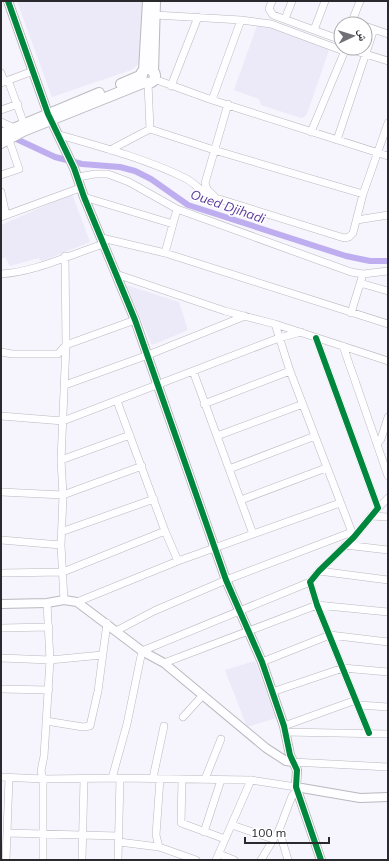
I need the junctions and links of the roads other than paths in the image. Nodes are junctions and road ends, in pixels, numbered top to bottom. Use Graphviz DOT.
graph roads {
  1 [pos="8,1"];
  2 [pos="148,1"];
  3 [pos="155,1"];
  4 [pos="272,1"];
  5 [pos="292,1"];
  6 [pos="325,1"];
  7 [pos="360,1"];
  8 [pos="364,1"];
  9 [pos="155,15"];
  10 [pos="357,16"];
  11 [pos="358,16"];
  12 [pos="198,17"];
  13 [pos="241,20"];
  14 [pos="285,20"];
  15 [pos="374,29"];
  16 [pos="314,30"];
  17 [pos="373,32"];
  18 [pos="388,34"];
  19 [pos="333,37"];
  20 [pos="333,44"];
  21 [pos="373,55"];
  22 [pos="341,56"];
  23 [pos="365,56"];
  24 [pos="388,60"];
  25 [pos="33,71"];
  26 [pos="1,73"];
  27 [pos="148,77"];
  28 [pos="5,82"];
  29 [pos="171,86"];
  30 [pos="212,100"];
  31 [pos="18,104"];
  32 [pos="228,104"];
  33 [pos="1,110"];
  34 [pos="50,117"];
  35 [pos="1,122"];
  36 [pos="388,123"];
  37 [pos="150,129"];
  38 [pos="309,131"];
  39 [pos="12,134"];
  40 [pos="60,136"];
  41 [pos="337,140"];
  42 [pos="110,150"];
  43 [pos="214,150"];
  44 [pos="379,153"];
  45 [pos="388,156"];
  46 [pos="1,175"];
  47 [pos="78,178"];
  48 [pos="187,179"];
  49 [pos="205,183"];
  50 [pos="80,188"];
  51 [pos="363,194"];
  52 [pos="1,196"];
  53 [pos="84,197"];
  54 [pos="216,198"];
  55 [pos="178,209"];
  56 [pos="388,214"];
  57 [pos="3,216"];
  58 [pos="357,220"];
  59 [pos="173,224"];
  60 [pos="103,241"];
  61 [pos="165,253"];
  62 [pos="65,256"];
  63 [pos="388,271"];
  64 [pos="1,274"];
  65 [pos="116,274"];
  66 [pos="363,274"];
  67 [pos="360,283"];
  68 [pos="388,291"];
  69 [pos="351,313"];
  70 [pos="245,316"];
  71 [pos="135,320"];
  72 [pos="275,324"];
  73 [pos="388,324"];
  74 [pos="301,332"];
  75 [pos="279,338"];
  76 [pos="316,338"];
  77 [pos="66,345"];
  78 [pos="343,346"];
  79 [pos="1,352"];
  80 [pos="148,355"];
  81 [pos="388,361"];
  82 [pos="193,370"];
  83 [pos="290,371"];
  84 [pos="158,384"];
  85 [pos="65,385"];
  86 [pos="117,401"];
  87 [pos="204,404"];
  88 [pos="302,404"];
  89 [pos="1,416"];
  90 [pos="388,417"];
  91 [pos="63,421"];
  92 [pos="130,435"];
  93 [pos="217,436"];
  94 [pos="315,436"];
  95 [pos="382,442"];
  96 [pos="62,460"];
  97 [pos="142,466"];
  98 [pos="326,468"];
  99 [pos="229,469"];
  100 [pos="388,476"];
  101 [pos="1,492"];
  102 [pos="63,495"];
  103 [pos="388,498"];
  104 [pos="154,499"];
  105 [pos="241,500"];
  106 [pos="340,503"];
  107 [pos="378,508"];
  108 [pos="371,516"];
  109 [pos="388,517"];
  110 [pos="165,530"];
  111 [pos="61,532"];
  112 [pos="253,534"];
  113 [pos="353,535"];
  114 [pos="1,540"];
  115 [pos="61,545"];
  116 [pos="345,545"];
  117 [pos="214,548"];
  118 [pos="388,550"];
  119 [pos="178,561"];
  120 [pos="318,571"];
  121 [pos="63,572"];
  122 [pos="1,573"];
  123 [pos="226,580"];
  124 [pos="388,580"];
  125 [pos="310,582"];
  126 [pos="64,600"];
  127 [pos="77,602"];
  128 [pos="47,603"];
  129 [pos="1,604"];
  130 [pos="317,605"];
  131 [pos="239,611"];
  132 [pos="388,612"];
  133 [pos="107,623"];
  134 [pos="49,627"];
  135 [pos="1,628"];
  136 [pos="116,631"];
  137 [pos="248,631"];
  138 [pos="330,635"];
  139 [pos="388,642"];
  140 [pos="142,650"];
  141 [pos="102,655"];
  142 [pos="1,658"];
  143 [pos="50,660"];
  144 [pos="262,662"];
  145 [pos="164,663"];
  146 [pos="343,668"];
  147 [pos="388,672"];
  148 [pos="1,689"];
  149 [pos="49,690"];
  150 [pos="272,692"];
  151 [pos="204,695"];
  152 [pos="357,702"];
  153 [pos="388,707"];
  154 [pos="183,717"];
  155 [pos="46,721"];
  156 [pos="164,726"];
  157 [pos="284,729"];
  158 [pos="369,733"];
  159 [pos="388,734"];
  160 [pos="221,739"];
  161 [pos="293,762"];
  162 [pos="388,767"];
  163 [pos="1,777"];
  164 [pos="9,778"];
  165 [pos="112,778"];
  166 [pos="120,778"];
  167 [pos="84,779"];
  168 [pos="156,779"];
  169 [pos="205,779"];
  170 [pos="43,780"];
  171 [pos="182,780"];
  172 [pos="221,780"];
  173 [pos="252,780"];
  174 [pos="297,788"];
  175 [pos="388,797"];
  176 [pos="232,825"];
  177 [pos="279,830"];
  178 [pos="204,832"];
  179 [pos="7,833"];
  180 [pos="43,835"];
  181 [pos="82,835"];
  182 [pos="119,839"];
  183 [pos="225,839"];
  184 [pos="273,839"];
  185 [pos="159,847"];
  186 [pos="218,857"];
  187 [pos="6,860"];
  188 [pos="43,860"];
  189 [pos="82,860"];
  190 [pos="118,860"];
  191 [pos="196,860"];
  192 [pos="234,860"];
  193 [pos="261,860"];
  194 [pos="288,860"];
  195 [pos="321,860"];
  1 -- 25 [label="street"];
  2 -- 27 [label="main road"];
  3 -- 9 [label="main road"];
  4 -- 14 [label="street"];
  5 -- 14 [label="street"];
  6 -- 16 [label="street"];
  7 -- 10 [label="street"];
  8 -- 11 [label="street"];
  9 -- 12 [label="street"];
  9 -- 27 [label="main road"];
  12 -- 13 [label="street"];
  12 -- 29 [label="street"];
  13 -- 20 [label="street"];
  13 -- 30 [label="street"];
  14 -- 16 [label="street"];
  15 -- 17 [label="street"];
  15 -- 18 [label="street"];
  16 -- 19 [label="street"];
  21 -- 24 [label="street"];
  22 -- 38 [label="street"];
  23 -- 41 [label="street"];
  25 -- 28 [label="street"];
  25 -- 34 [label="street"];
  26 -- 28 [label="street"];
  27 -- 29 [label="street"];
  27 -- 34 [label="main road"];
  27 -- 37 [label="street"];
  28 -- 31 [label="street"];
  29 -- 30 [label="street"];
  30 -- 32 [label="street"];
  31 -- 33 [label="street"];
  31 -- 39 [label="street"];
  32 -- 38 [label="street"];
  32 -- 43 [label="street"];
  34 -- 39 [label="main road"];
  34 -- 40 [label="street"];
  35 -- 39 [label="street"];
  36 -- 44 [label="street"];
  37 -- 42 [label="street"];
  37 -- 43 [label="street"];
  38 -- 41 [label="street"];
  39 -- 46 [label="street"];
  40 -- 42 [label="street"];
  40 -- 47 [label="street"];
  41 -- 44 [label="street"];
  42 -- 48 [label="street"];
  43 -- 49 [label="street"];
  43 -- 51 [label="street"];
  44 -- 45 [label="street"];
  44 -- 51 [label="street"];
  47 -- 50 [label="street"];
  47 -- 55 [label="street"];
  48 -- 49 [label="street"];
  48 -- 54 [label="street"];
  49 -- 54 [label="street"];
  50 -- 53 [label="street"];
  50 -- 57 [label="street"];
  51 -- 58 [label="street"];
  52 -- 57 [label="street"];
  53 -- 59 [label="street"];
  53 -- 60 [label="street"];
  54 -- 58 [label="street"];
  55 -- 59 [label="street"];
  55 -- 66 [label="street"];
  56 -- 58 [label="street"];
  59 -- 61 [label="street"];
  60 -- 61 [label="street"];
  60 -- 62 [label="street"];
  60 -- 65 [label="street"];
  61 -- 69 [label="street"];
  62 -- 64 [label="street"];
  62 -- 77 [label="street"];
  63 -- 66 [label="street"];
  65 -- 70 [label="street"];
  65 -- 71 [label="street"];
  66 -- 67 [label="street"];
  67 -- 68 [label="street"];
  67 -- 69 [label="street"];
  69 -- 73 [label="street"];
  70 -- 72 [label="street"];
  70 -- 80 [label="street"];
  71 -- 77 [label="street"];
  71 -- 80 [label="street"];
  72 -- 74 [label="street"];
  72 -- 75 [label="street"];
  74 -- 75 [label="street"];
  74 -- 76 [label="street"];
  75 -- 82 [label="street"];
  75 -- 83 [label="street"];
  76 -- 78 [label="street"];
  76 -- 107 [label="street"];
  77 -- 79 [label="street"];
  77 -- 85 [label="street"];
  78 -- 81 [label="street"];
  78 -- 95 [label="street"];
  80 -- 84 [label="street"];
  80 -- 85 [label="street"];
  82 -- 84 [label="street"];
  82 -- 87 [label="street"];
  83 -- 87 [label="street"];
  83 -- 88 [label="street"];
  84 -- 86 [label="street"];
  84 -- 117 [label="street"];
  85 -- 91 [label="street"];
  86 -- 91 [label="street"];
  86 -- 92 [label="street"];
  87 -- 93 [label="street"];
  88 -- 93 [label="street"];
  88 -- 94 [label="street"];
  89 -- 91 [label="street"];
  90 -- 95 [label="street"];
  91 -- 96 [label="street"];
  92 -- 96 [label="street"];
  92 -- 97 [label="street"];
  93 -- 99 [label="street"];
  94 -- 98 [label="street"];
  94 -- 99 [label="street"];
  95 -- 100 [label="street"];
  96 -- 102 [label="street"];
  97 -- 102 [label="street"];
  97 -- 104 [label="street"];
  98 -- 105 [label="street"];
  98 -- 106 [label="street"];
  99 -- 105 [label="street"];
  101 -- 102 [label="street"];
  102 -- 111 [label="street"];
  103 -- 107 [label="street"];
  104 -- 110 [label="street"];
  104 -- 111 [label="street"];
  105 -- 112 [label="street"];
  106 -- 112 [label="street"];
  106 -- 113 [label="street"];
  107 -- 108 [label="street"];
  108 -- 109 [label="street"];
  108 -- 113 [label="street"];
  110 -- 119 [label="street"];
  110 -- 121 [label="street"];
  111 -- 115 [label="street"];
  112 -- 117 [label="street"];
  113 -- 116 [label="street"];
  113 -- 123 [label="street"];
  114 -- 115 [label="street"];
  115 -- 121 [label="street"];
  116 -- 118 [label="street"];
  116 -- 120 [label="street"];
  117 -- 119 [label="street"];
  117 -- 123 [label="street"];
  119 -- 127 [label="street"];
  120 -- 124 [label="street"];
  120 -- 125 [label="street"];
  121 -- 122 [label="street"];
  121 -- 126 [label="street"];
  123 -- 131 [label="street"];
  123 -- 136 [label="street"];
  125 -- 130 [label="street"];
  125 -- 131 [label="street"];
  126 -- 127 [label="street"];
  126 -- 128 [label="street"];
  127 -- 133 [label="street"];
  128 -- 129 [label="street"];
  128 -- 134 [label="street"];
  130 -- 132 [label="street"];
  130 -- 137 [label="street"];
  130 -- 138 [label="street"];
  131 -- 137 [label="street"];
  131 -- 140 [label="street"];
  133 -- 136 [label="street"];
  133 -- 141 [label="street"];
  134 -- 135 [label="street"];
  134 -- 143 [label="street"];
  136 -- 140 [label="street"];
  137 -- 144 [label="street"];
  137 -- 145 [label="street"];
  138 -- 139 [label="street"];
  138 -- 144 [label="street"];
  138 -- 146 [label="street"];
  140 -- 145 [label="street"];
  140 -- 165 [label="street"];
  141 -- 143 [label="street"];
  141 -- 155 [label="street"];
  142 -- 143 [label="street"];
  143 -- 149 [label="street"];
  144 -- 150 [label="street"];
  145 -- 151 [label="street"];
  146 -- 147 [label="street"];
  146 -- 150 [label="street"];
  146 -- 152 [label="street"];
  148 -- 149 [label="street"];
  149 -- 155 [label="street"];
  150 -- 157 [label="street"];
  151 -- 154 [label="street"];
  151 -- 161 [label="street"];
  152 -- 153 [label="street"];
  152 -- 157 [label="street"];
  152 -- 158 [label="street"];
  155 -- 170 [label="street"];
  156 -- 168 [label="street"];
  157 -- 158 [label="street"];
  157 -- 161 [label="street"];
  158 -- 159 [label="street"];
  160 -- 169 [label="street"];
  161 -- 162 [label="street"];
  161 -- 174 [label="street"];
  163 -- 164 [label="street"];
  164 -- 170 [label="street"];
  164 -- 179 [label="street"];
  165 -- 166 [label="street"];
  165 -- 167 [label="street"];
  166 -- 168 [label="street"];
  166 -- 182 [label="street"];
  167 -- 170 [label="street"];
  167 -- 181 [label="street"];
  168 -- 171 [label="street"];
  168 -- 185 [label="street"];
  169 -- 171 [label="street"];
  169 -- 172 [label="street"];
  170 -- 180 [label="street"];
  171 -- 178 [label="street"];
  172 -- 173 [label="street"];
  172 -- 178 [label="street"];
  173 -- 174 [label="street"];
  173 -- 176 [label="street"];
  174 -- 175 [label="street"];
  174 -- 177 [label="street"];
  174 -- 195 [label="street"];
  176 -- 183 [label="street"];
  176 -- 184 [label="street"];
  177 -- 184 [label="street"];
  177 -- 194 [label="street"];
  178 -- 183 [label="street"];
  179 -- 180 [label="street"];
  179 -- 187 [label="street"];
  180 -- 181 [label="street"];
  180 -- 188 [label="street"];
  181 -- 182 [label="street"];
  181 -- 189 [label="street"];
  182 -- 185 [label="street"];
  182 -- 190 [label="street"];
  183 -- 186 [label="street"];
  184 -- 193 [label="street"];
  185 -- 191 [label="street"];
  186 -- 192 [label="street"];
}
